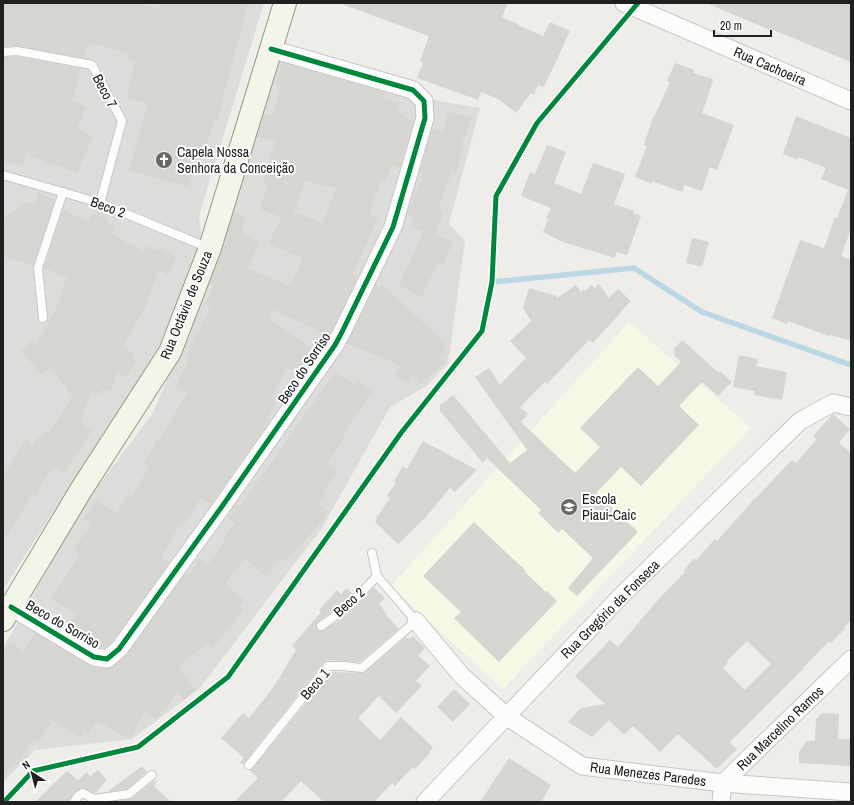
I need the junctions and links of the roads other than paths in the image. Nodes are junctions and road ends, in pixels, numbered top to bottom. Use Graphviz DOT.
graph roads {
  1 [pos="285,3"];
  2 [pos="624,3"];
  3 [pos="271,50"];
  4 [pos="3,52"];
  5 [pos="851,101"];
  6 [pos="3,175"];
  7 [pos="63,192"];
  8 [pos="100,203"];
  9 [pos="210,248"];
  10 [pos="43,318"];
  11 [pos="851,407"];
  12 [pos="372,553"];
  13 [pos="377,576"];
  14 [pos="6,610"];
  15 [pos="416,621"];
  16 [pos="321,626"];
  17 [pos="851,659"];
  18 [pos="506,716"];
  19 [pos="249,765"];
  20 [pos="152,775"];
  21 [pos="723,783"];
  22 [pos="851,792"];
  23 [pos="74,802"];
  24 [pos="425,802"];
  25 [pos="721,802"];
  1 -- 3 [label="street, Rua Octávio de Souza"];
  2 -- 5 [label="street, Rua Cachoeira"];
  3 -- 9 [label="street, Rua Octávio de Souza"];
  3 -- 14 [label="street, Beco do Sorriso"];
  4 -- 8 [label="lane, Beco 7"];
  6 -- 7 [label="lane, Beco 2"];
  7 -- 8 [label="lane, Beco 2"];
  7 -- 10 [label="lane"];
  8 -- 9 [label="lane, Beco 2"];
  9 -- 14 [label="street, Rua Octávio de Souza"];
  11 -- 18 [label="street, Rua Gregório da Fonseca"];
  12 -- 13 [label="lane, Rua Menezes Paredes"];
  13 -- 15 [label="lane, Rua Menezes Paredes"];
  13 -- 16 [label="lane, Beco 2"];
  15 -- 18 [label="street, Rua Menezes Paredes"];
  15 -- 19 [label="lane, Beco 1"];
  17 -- 21 [label="street, Rua Marcelino Ramos"];
  18 -- 21 [label="street, Rua Menezes Paredes"];
  18 -- 24 [label="street, Rua Gregório da Fonseca"];
  20 -- 23 [label="lane"];
  21 -- 22 [label="street, Rua Menezes Paredes"];
  21 -- 25 [label="street"];
}
